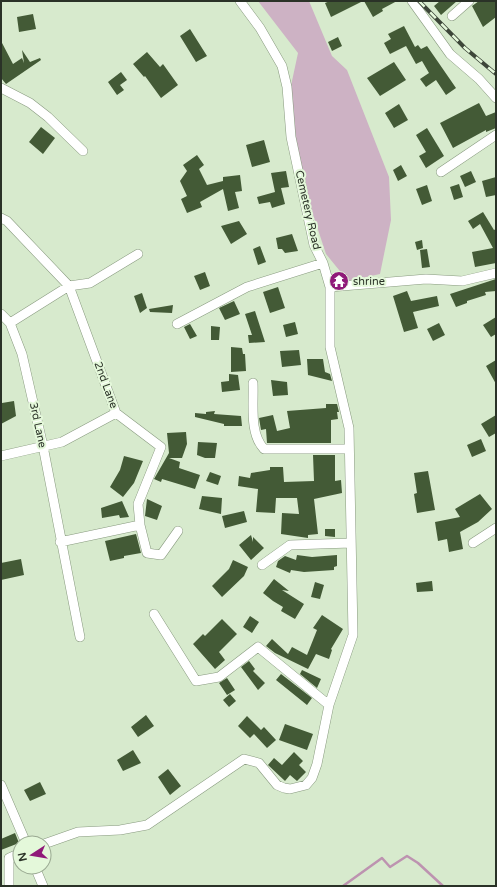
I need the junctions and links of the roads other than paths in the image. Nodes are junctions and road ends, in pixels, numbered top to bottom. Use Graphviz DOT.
graph roads {
  1 [pos="240,1"];
  2 [pos="412,1"];
  3 [pos="470,1"];
  4 [pos="452,16"];
  5 [pos="1,88"];
  6 [pos="496,98"];
  7 [pos="496,135"];
  8 [pos="83,151"];
  9 [pos="441,172"];
  10 [pos="1,218"];
  11 [pos="138,254"];
  12 [pos="323,263"];
  13 [pos="496,273"];
  14 [pos="69,286"];
  15 [pos="330,287"];
  16 [pos="1,314"];
  17 [pos="10,322"];
  18 [pos="177,324"];
  19 [pos="253,383"];
  20 [pos="116,414"];
  21 [pos="43,446"];
  22 [pos="349,448"];
  23 [pos="1,456"];
  24 [pos="140,525"];
  25 [pos="496,528"];
  26 [pos="178,531"];
  27 [pos="60,542"];
  28 [pos="351,543"];
  29 [pos="473,543"];
  30 [pos="262,565"];
  31 [pos="154,614"];
  32 [pos="80,637"];
  33 [pos="329,704"];
  34 [pos="1,787"];
  35 [pos="22,835"];
  36 [pos="52,841"];
  37 [pos="12,857"];
  38 [pos="39,875"];
  39 [pos="6,883"];
  40 [pos="43,886"];
  1 -- 12 [label="street, Cemetery Road"];
  2 -- 6 [label="street"];
  3 -- 4 [label="street"];
  5 -- 8 [label="street"];
  7 -- 9 [label="street"];
  10 -- 14 [label="street, 2nd Lane"];
  11 -- 14 [label="street"];
  12 -- 15 [label="street, Cemetery Road"];
  12 -- 18 [label="street"];
  13 -- 15 [label="street"];
  14 -- 17 [label="street"];
  14 -- 20 [label="street, 2nd Lane"];
  15 -- 22 [label="street, Cemetery Road"];
  16 -- 17 [label="street, 3rd Lane"];
  17 -- 21 [label="street, 3rd Lane"];
  19 -- 22 [label="street"];
  20 -- 21 [label="street"];
  20 -- 24 [label="street, 2nd Lane"];
  21 -- 23 [label="street"];
  21 -- 27 [label="street, 3rd Lane"];
  22 -- 28 [label="street, Cemetery Road"];
  24 -- 26 [label="street"];
  24 -- 27 [label="street"];
  25 -- 29 [label="street"];
  27 -- 32 [label="street, 3rd Lane"];
  28 -- 30 [label="street"];
  28 -- 33 [label="street, Cemetery Road"];
  31 -- 33 [label="street"];
  33 -- 36 [label="street, Cemetery Road"];
  34 -- 35 [label="street"];
  37 -- 39 [label="street"];
  38 -- 40 [label="street"];
}
